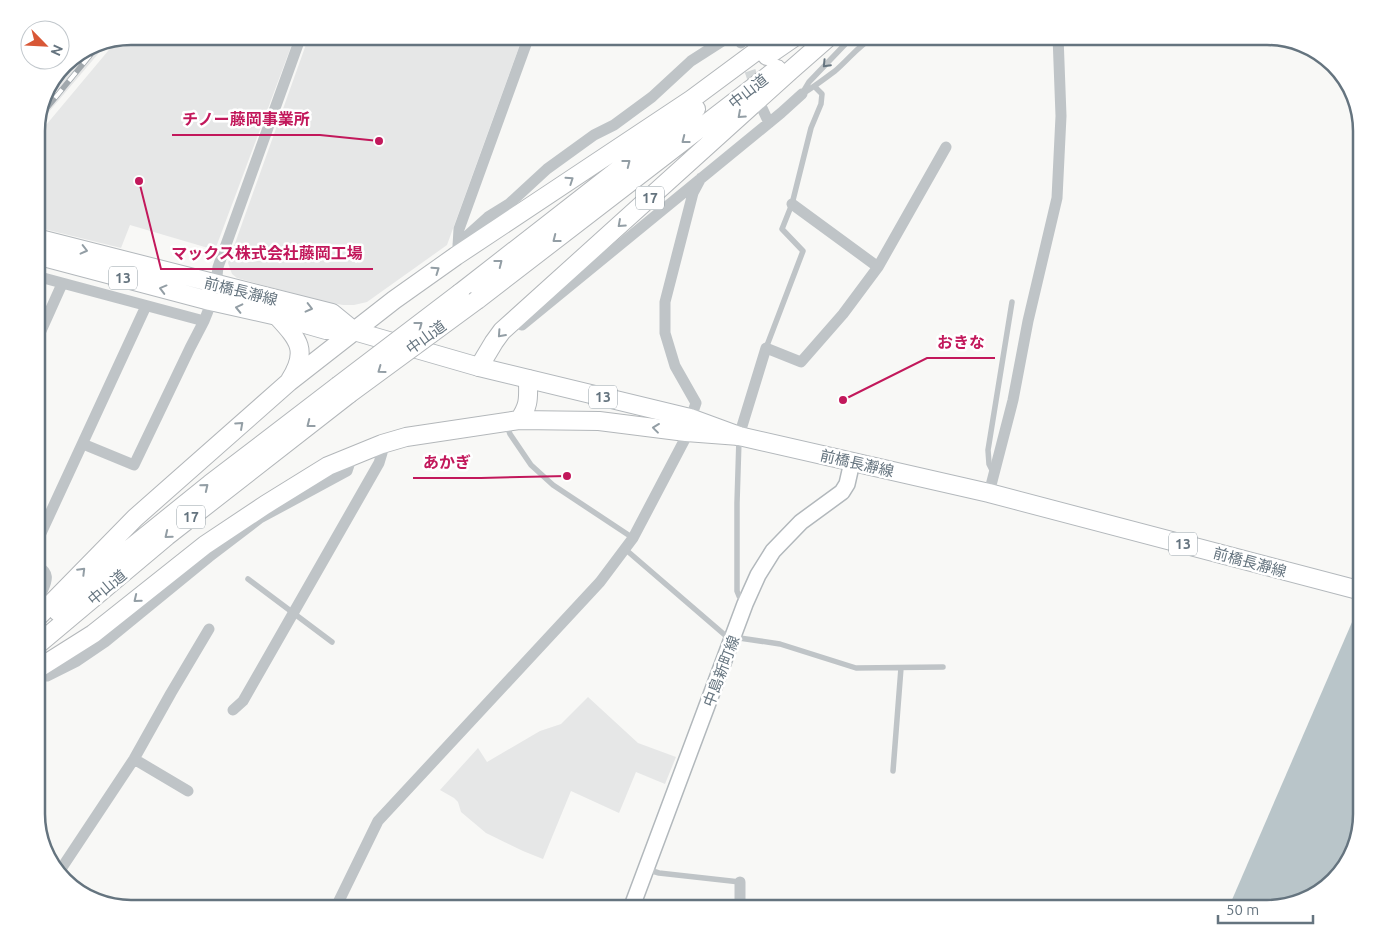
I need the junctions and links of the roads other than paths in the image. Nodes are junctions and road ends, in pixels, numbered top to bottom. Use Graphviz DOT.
graph roads {
  1 [pos="299,45"];
  2 [pos="526,45"];
  3 [pos="716,45"];
  4 [pos="764,45"];
  5 [pos="783,45"];
  6 [pos="809,45"];
  7 [pos="820,45"];
  8 [pos="844,45"];
  9 [pos="861,45"];
  10 [pos="1058,45"];
  11 [pos="815,87"];
  12 [pos="802,94"];
  13 [pos="762,108"];
  14 [pos="769,123"];
  15 [pos="946,147"];
  16 [pos="701,178"];
  17 [pos="792,204"];
  18 [pos="45,240"];
  19 [pos="457,250"];
  20 [pos="45,257"];
  21 [pos="878,267"];
  22 [pos="45,279"];
  23 [pos="62,284"];
  24 [pos="216,284"];
  25 [pos="210,301"];
  26 [pos="1012,302"];
  27 [pos="146,306"];
  28 [pos="277,316"];
  29 [pos="204,321"];
  30 [pos="45,322"];
  31 [pos="522,325"];
  32 [pos="354,331"];
  33 [pos="766,348"];
  34 [pos="480,367"];
  35 [pos="528,379"];
  36 [pos="289,382"];
  37 [pos="343,390"];
  38 [pos="512,421"];
  39 [pos="688,425"];
  40 [pos="739,436"];
  41 [pos="83,444"];
  42 [pos="382,444"];
  43 [pos="352,456"];
  44 [pos="852,462"];
  45 [pos="994,474"];
  46 [pos="997,496"];
  47 [pos="45,525"];
  48 [pos="633,538"];
  49 [pos="625,550"];
  50 [pos="45,573"];
  51 [pos="248,579"];
  52 [pos="45,586"];
  53 [pos="1353,589"];
  54 [pos="746,604"];
  55 [pos="294,614"];
  56 [pos="45,615"];
  57 [pos="45,619"];
  58 [pos="210,629"];
  59 [pos="734,637"];
  60 [pos="45,638"];
  61 [pos="332,642"];
  62 [pos="45,664"];
  63 [pos="943,667"];
  64 [pos="900,668"];
  65 [pos="45,676"];
  66 [pos="233,710"];
  67 [pos="134,759"];
  68 [pos="893,771"];
  69 [pos="188,791"];
  70 [pos="63,867"];
  71 [pos="646,869"];
  72 [pos="740,882"];
  73 [pos="339,900"];
  74 [pos="634,900"];
  75 [pos="740,900"];
  1 -- 24 [label="street"];
  2 -- 19 [label="street"];
  3 -- 19 [label="street"];
  19 -- 4 [label="main road, 17, one-way"];
  37 -- 5 [label="main road, 中山道 / 17, one-way, bridge"];
  6 -- 37 [label="main road, 中山道 / 17, one-way, bridge"];
  7 -- 34 [label="main road, 17, one-way"];
  8 -- 12 [label="lane, one-way"];
  9 -- 11 [label="lane"];
  10 -- 45 [label="street"];
  11 -- 12 [label="lane"];
  11 -- 17 [label="lane"];
  12 -- 14 [label="street"];
  13 -- 14 [label="street"];
  14 -- 16 [label="street"];
  15 -- 21 [label="street"];
  16 -- 31 [label="street"];
  16 -- 39 [label="street"];
  17 -- 21 [label="street"];
  17 -- 33 [label="lane"];
  18 -- 24 [label="main road, 前橋長瀞線 / 13, one-way"];
  32 -- 19 [label="main road, 17, one-way"];
  25 -- 20 [label="main road, 前橋長瀞線 / 13, one-way"];
  21 -- 33 [label="street"];
  22 -- 23 [label="street"];
  23 -- 27 [label="street"];
  23 -- 30 [label="street"];
  24 -- 25 [label="street"];
  24 -- 32 [label="main road, 前橋長瀞線 / 13, one-way"];
  28 -- 25 [label="main road, 前橋長瀞線 / 13, one-way"];
  25 -- 29 [label="street"];
  26 -- 45 [label="lane"];
  27 -- 29 [label="street"];
  27 -- 41 [label="street"];
  28 -- 32 [label="main road, 前橋長瀞線 / 13"];
  28 -- 36 [label="main road"];
  29 -- 41 [label="street"];
  32 -- 34 [label="main road, 前橋長瀞線 / 13"];
  32 -- 36 [label="main road, 17"];
  33 -- 40 [label="street"];
  34 -- 35 [label="main road, 前橋長瀞線 / 13"];
  35 -- 38 [label="main road"];
  35 -- 39 [label="main road, 前橋長瀞線 / 13"];
  56 -- 36 [label="main road, 17, one-way"];
  57 -- 37 [label="main road, 中山道 / 17, one-way"];
  37 -- 60 [label="main road, 中山道 / 17, one-way"];
  39 -- 38 [label="main road, one-way"];
  38 -- 42 [label="main road"];
  38 -- 48 [label="lane"];
  39 -- 40 [label="main road, 前橋長瀞線"];
  39 -- 48 [label="street"];
  40 -- 44 [label="main road, 前橋長瀞線 / 13"];
  40 -- 54 [label="lane"];
  41 -- 47 [label="street"];
  42 -- 43 [label="main road"];
  42 -- 55 [label="street"];
  43 -- 62 [label="main road, one-way"];
  43 -- 65 [label="street"];
  44 -- 46 [label="main road, 前橋長瀞線 / 13"];
  44 -- 54 [label="main road, 中島新町線"];
  45 -- 46 [label="street"];
  46 -- 53 [label="main road, 前橋長瀞線 / 13"];
  48 -- 49 [label="street"];
  49 -- 59 [label="lane"];
  49 -- 73 [label="street"];
  50 -- 52 [label="street"];
  51 -- 55 [label="lane"];
  54 -- 59 [label="main road, 中島新町線"];
  55 -- 61 [label="lane"];
  55 -- 66 [label="street"];
  58 -- 67 [label="street"];
  59 -- 64 [label="lane"];
  59 -- 71 [label="main road, 中島新町線"];
  63 -- 64 [label="lane"];
  64 -- 68 [label="lane"];
  67 -- 69 [label="street"];
  67 -- 70 [label="street"];
  71 -- 72 [label="lane"];
  71 -- 74 [label="main road, 中島新町線"];
  72 -- 75 [label="street"];
}
